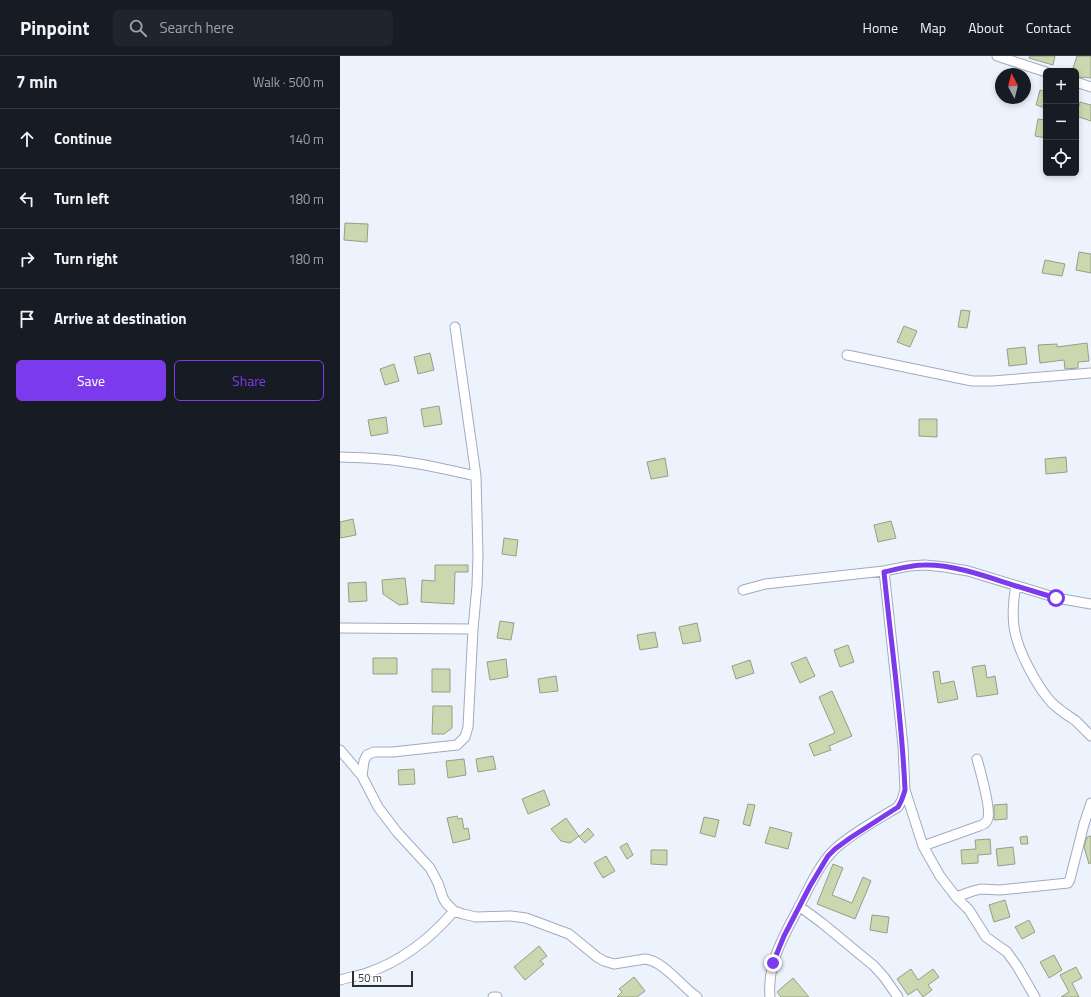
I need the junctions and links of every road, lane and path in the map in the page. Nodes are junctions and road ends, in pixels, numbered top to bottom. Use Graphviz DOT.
graph roads {
  1 [pos="997,56"];
  2 [pos="1012,58"];
  3 [pos="1043,71"];
  4 [pos="1079,83"];
  5 [pos="1091,86"];
  6 [pos="455,327"];
  7 [pos="846,355"];
  8 [pos="1091,373"];
  9 [pos="340,457"];
  10 [pos="476,476"];
  11 [pos="884,572"];
  12 [pos="1016,586"];
  13 [pos="743,590"];
  14 [pos="1091,604"];
  15 [pos="340,628"];
  16 [pos="473,629"];
  17 [pos="1091,736"];
  18 [pos="340,750"];
  19 [pos="977,759"];
  20 [pos="362,776"];
  21 [pos="905,790"];
  22 [pos="1091,803"];
  23 [pos="898,807"];
  24 [pos="911,809"];
  25 [pos="923,846"];
  26 [pos="956,897"];
  27 [pos="799,906"];
  28 [pos="454,911"];
  29 [pos="340,980"];
  30 [pos="493,997"];
  31 [pos="497,997"];
  32 [pos="697,997"];
  33 [pos="770,997"];
  34 [pos="898,997"];
  35 [pos="1035,997"];
  1 -- 2 [label="street"];
  2 -- 3 [label="street"];
  4 -- 5 [label="street"];
  6 -- 10 [label="street"];
  7 -- 8 [label="street"];
  9 -- 10 [label="street"];
  10 -- 16 [label="street"];
  11 -- 12 [label="street"];
  11 -- 13 [label="street"];
  11 -- 21 [label="street"];
  12 -- 14 [label="street"];
  12 -- 17 [label="street"];
  15 -- 16 [label="street"];
  16 -- 20 [label="street"];
  18 -- 20 [label="street"];
  19 -- 25 [label="street"];
  20 -- 28 [label="street"];
  21 -- 23 [label="street"];
  21 -- 24 [label="street"];
  22 -- 26 [label="street"];
  23 -- 24 [label="street"];
  23 -- 27 [label="street"];
  24 -- 25 [label="street"];
  25 -- 26 [label="street"];
  26 -- 35 [label="street"];
  27 -- 33 [label="street"];
  27 -- 34 [label="street"];
  28 -- 29 [label="street"];
  28 -- 32 [label="street"];
  30 -- 31 [label="street"];
}
